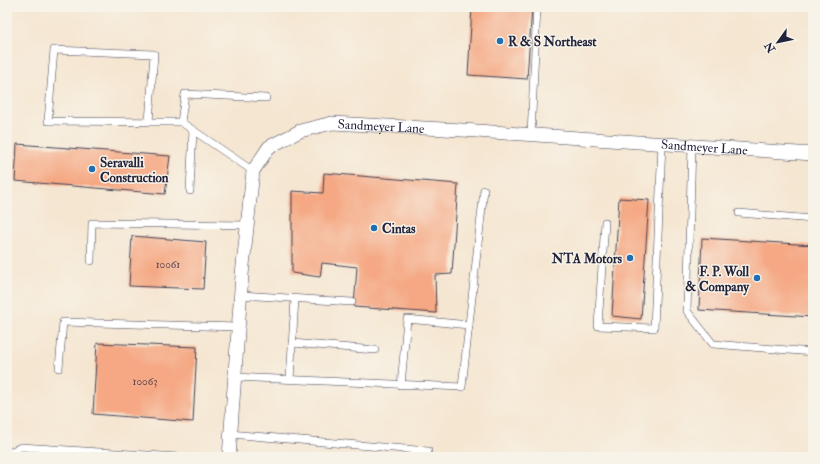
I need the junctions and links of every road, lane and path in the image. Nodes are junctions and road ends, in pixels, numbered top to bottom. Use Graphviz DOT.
graph roads {
  1 [pos="537,7"];
  2 [pos="266,98"];
  3 [pos="149,122"];
  4 [pos="182,122"];
  5 [pos="193,130"];
  6 [pos="531,135"];
  7 [pos="662,144"];
  8 [pos="692,146"];
  9 [pos="813,154"];
  10 [pos="253,171"];
  11 [pos="484,190"];
  12 [pos="190,191"];
  13 [pos="739,213"];
  14 [pos="813,219"];
  15 [pos="605,222"];
  16 [pos="247,225"];
  17 [pos="91,260"];
  18 [pos="240,294"];
  19 [pos="295,299"];
  20 [pos="352,302"];
  21 [pos="469,326"];
  22 [pos="238,327"];
  23 [pos="292,343"];
  24 [pos="375,350"];
  25 [pos="813,352"];
  26 [pos="59,368"];
  27 [pos="234,377"];
  28 [pos="290,379"];
  29 [pos="401,385"];
  30 [pos="230,434"];
  31 [pos="428,451"];
  32 [pos="7,457"];
  33 [pos="178,457"];
  34 [pos="229,457"];
  1 -- 6 [label="lane"];
  2 -- 4 [label="lane"];
  3 -- 3 [label="lane"];
  3 -- 4 [label="lane"];
  4 -- 5 [label="lane"];
  5 -- 10 [label="lane"];
  5 -- 12 [label="lane"];
  6 -- 7 [label="street, Sandmeyer Lane"];
  6 -- 10 [label="street, Sandmeyer Lane"];
  7 -- 8 [label="street, Sandmeyer Lane"];
  7 -- 15 [label="lane"];
  8 -- 9 [label="street, Sandmeyer Lane"];
  8 -- 25 [label="lane"];
  10 -- 16 [label="street, Sandmeyer Lane"];
  11 -- 21 [label="lane"];
  13 -- 14 [label="lane"];
  16 -- 17 [label="lane"];
  16 -- 18 [label="street, Sandmeyer Lane"];
  18 -- 19 [label="lane"];
  18 -- 22 [label="street, Sandmeyer Lane"];
  19 -- 20 [label="lane"];
  19 -- 23 [label="lane"];
  21 -- 29 [label="lane"];
  21 -- 29 [label="lane"];
  22 -- 26 [label="lane"];
  22 -- 27 [label="street, Sandmeyer Lane"];
  23 -- 24 [label="lane"];
  23 -- 28 [label="lane"];
  27 -- 28 [label="lane"];
  27 -- 30 [label="street, Sandmeyer Lane"];
  28 -- 29 [label="lane"];
  30 -- 31 [label="lane"];
  30 -- 34 [label="street, Sandmeyer Lane"];
  32 -- 33 [label="lane"];
}
